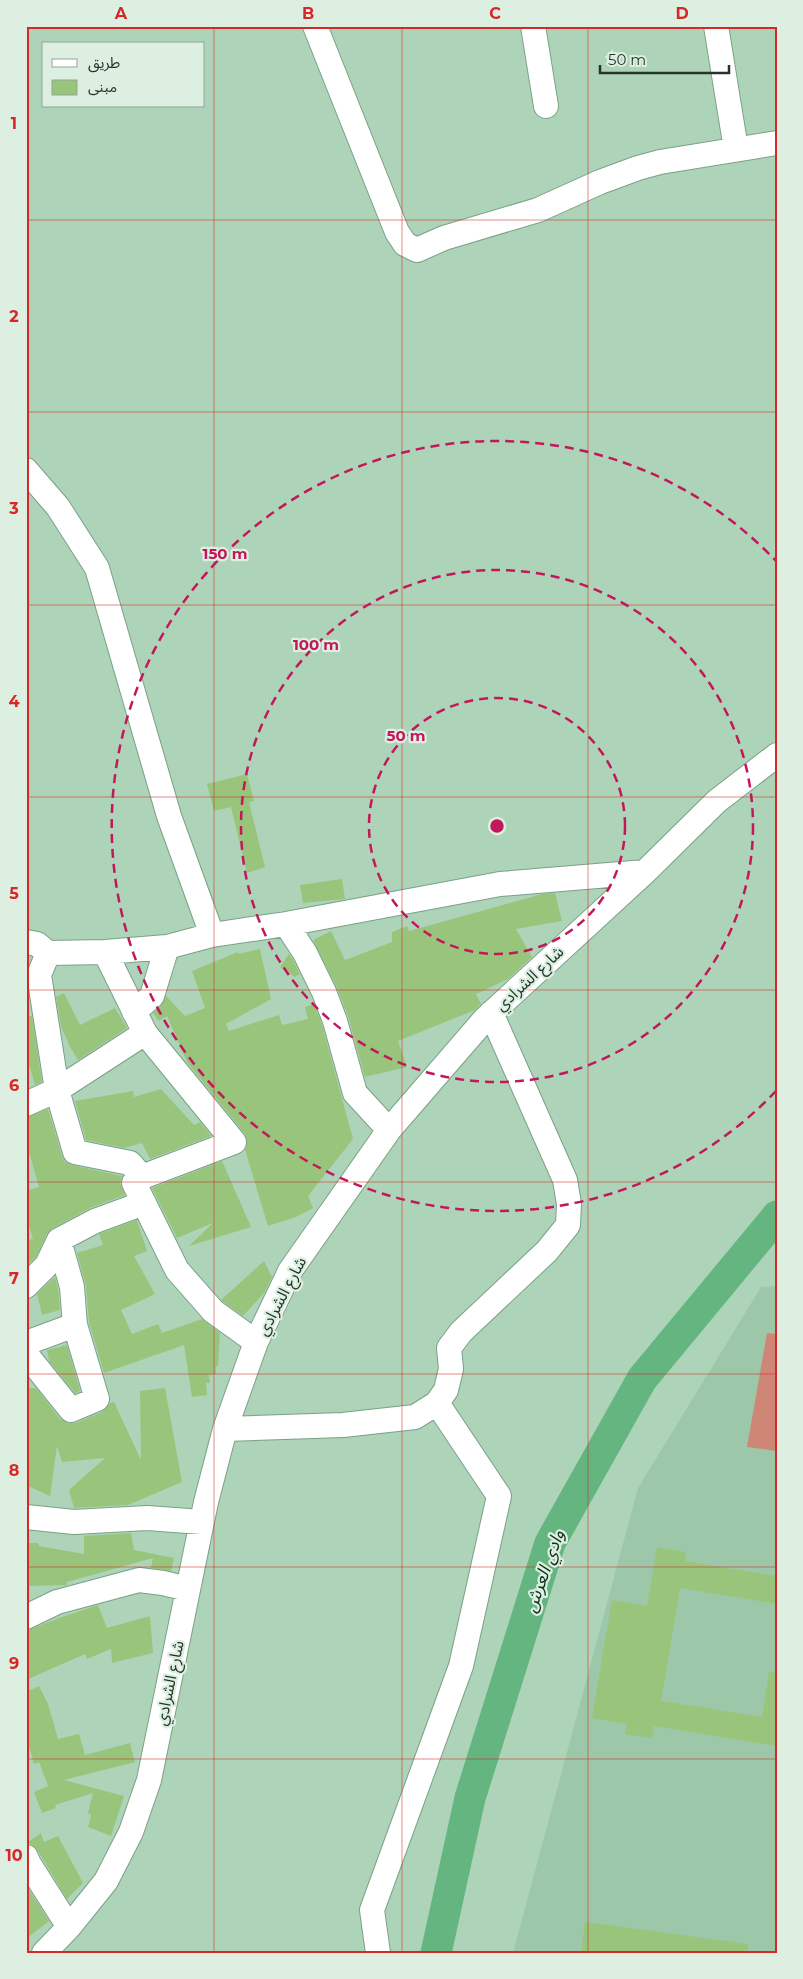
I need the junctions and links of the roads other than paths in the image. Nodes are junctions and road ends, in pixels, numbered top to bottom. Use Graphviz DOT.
graph roads {
  1 [pos="314,26"];
  2 [pos="533,26"];
  3 [pos="716,26"];
  4 [pos="546,106"];
  5 [pos="777,143"];
  6 [pos="736,149"];
  7 [pos="26,470"];
  8 [pos="777,755"];
  9 [pos="645,872"];
  10 [pos="286,924"];
  11 [pos="212,935"];
  12 [pos="26,942"];
  13 [pos="167,947"];
  14 [pos="105,952"];
  15 [pos="48,953"];
  16 [pos="134,1012"];
  17 [pos="491,1013"];
  18 [pos="145,1033"];
  19 [pos="57,1090"];
  20 [pos="26,1104"];
  21 [pos="389,1130"];
  22 [pos="142,1177"];
  23 [pos="144,1203"];
  24 [pos="59,1240"];
  25 [pos="26,1286"];
  26 [pos="75,1325"];
  27 [pos="256,1342"];
  28 [pos="26,1343"];
  29 [pos="26,1354"];
  30 [pos="437,1403"];
  31 [pos="225,1429"];
  32 [pos="26,1516"];
  33 [pos="202,1522"];
  34 [pos="188,1589"];
  35 [pos="26,1617"];
  36 [pos="26,1857"];
  37 [pos="69,1927"];
  38 [pos="44,1953"];
  39 [pos="378,1953"];
  1 -- 6 [label="street"];
  2 -- 4 [label="street"];
  3 -- 6 [label="street"];
  5 -- 6 [label="street"];
  7 -- 11 [label="street"];
  8 -- 9 [label="street, شارع الشرادي"];
  9 -- 10 [label="street"];
  9 -- 17 [label="street, شارع الشرادي"];
  10 -- 11 [label="street"];
  10 -- 21 [label="street"];
  11 -- 13 [label="street"];
  12 -- 15 [label="street"];
  13 -- 14 [label="street"];
  13 -- 16 [label="street"];
  14 -- 15 [label="street"];
  14 -- 16 [label="street"];
  15 -- 19 [label="street"];
  16 -- 18 [label="street"];
  17 -- 21 [label="street, شارع الشرادي"];
  17 -- 30 [label="street"];
  18 -- 19 [label="street"];
  18 -- 22 [label="street"];
  19 -- 20 [label="street"];
  19 -- 22 [label="street"];
  21 -- 27 [label="street, شارع الشرادي"];
  22 -- 23 [label="street"];
  23 -- 24 [label="street"];
  23 -- 27 [label="street"];
  24 -- 25 [label="street"];
  24 -- 26 [label="street"];
  26 -- 28 [label="street"];
  26 -- 29 [label="street"];
  27 -- 31 [label="street, شارع الشرادي"];
  30 -- 31 [label="street"];
  30 -- 39 [label="street"];
  31 -- 33 [label="street, شارع الشرادي"];
  32 -- 33 [label="street"];
  33 -- 34 [label="street, شارع الشرادي"];
  34 -- 35 [label="street"];
  34 -- 37 [label="street, شارع الشرادي"];
  36 -- 37 [label="street"];
  37 -- 38 [label="street, شارع الشرادي"];
}
